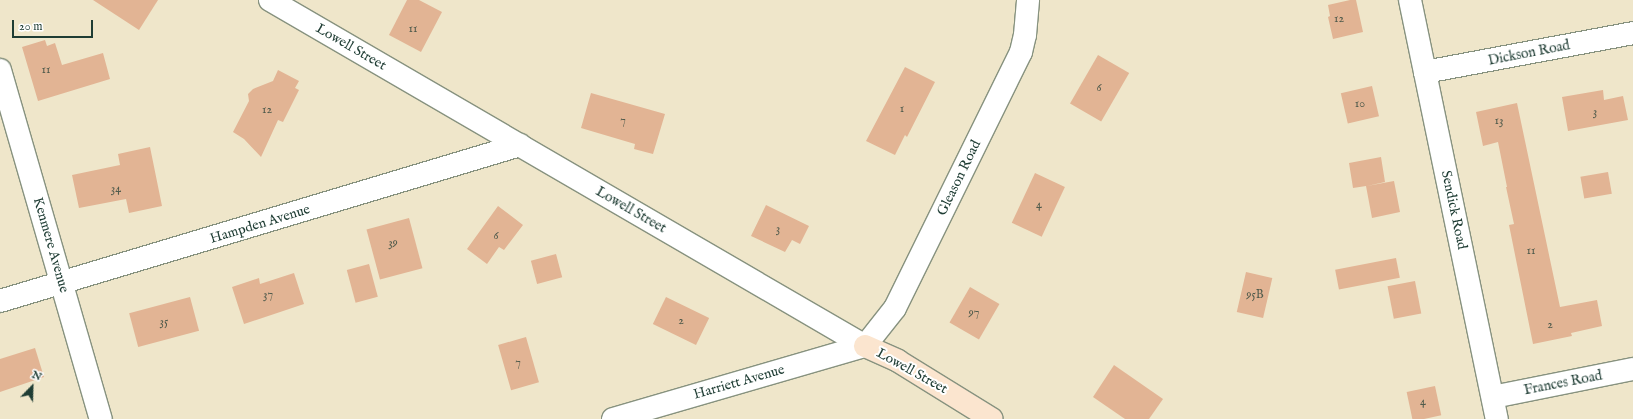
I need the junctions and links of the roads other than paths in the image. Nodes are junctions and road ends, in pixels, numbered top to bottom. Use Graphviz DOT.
graph roads {
  1 [pos="270,0"];
  2 [pos="1028,0"];
  3 [pos="1410,0"];
  4 [pos="1633,33"];
  5 [pos="0,70"];
  6 [pos="1425,72"];
  7 [pos="520,145"];
  8 [pos="62,284"];
  9 [pos="0,301"];
  10 [pos="865,346"];
  11 [pos="1633,369"];
  12 [pos="1493,397"];
  13 [pos="101,419"];
  14 [pos="613,419"];
  15 [pos="992,419"];
  16 [pos="1497,419"];
  1 -- 7 [label="street, Lowell Street"];
  2 -- 10 [label="street, Gleason Road"];
  3 -- 6 [label="street, Sendick Road"];
  4 -- 6 [label="street, Dickson Road"];
  5 -- 8 [label="street, Kenmere Avenue"];
  6 -- 12 [label="street, Sendick Road"];
  7 -- 8 [label="street, Hampden Avenue"];
  7 -- 10 [label="street, Lowell Street"];
  8 -- 9 [label="street, Hampden Avenue"];
  8 -- 13 [label="street, Kenmere Avenue"];
  10 -- 14 [label="street, Harriett Avenue"];
  10 -- 15 [label="street, Lowell Street"];
  11 -- 12 [label="street, Frances Road"];
  12 -- 16 [label="street, Sendick Road"];
}
